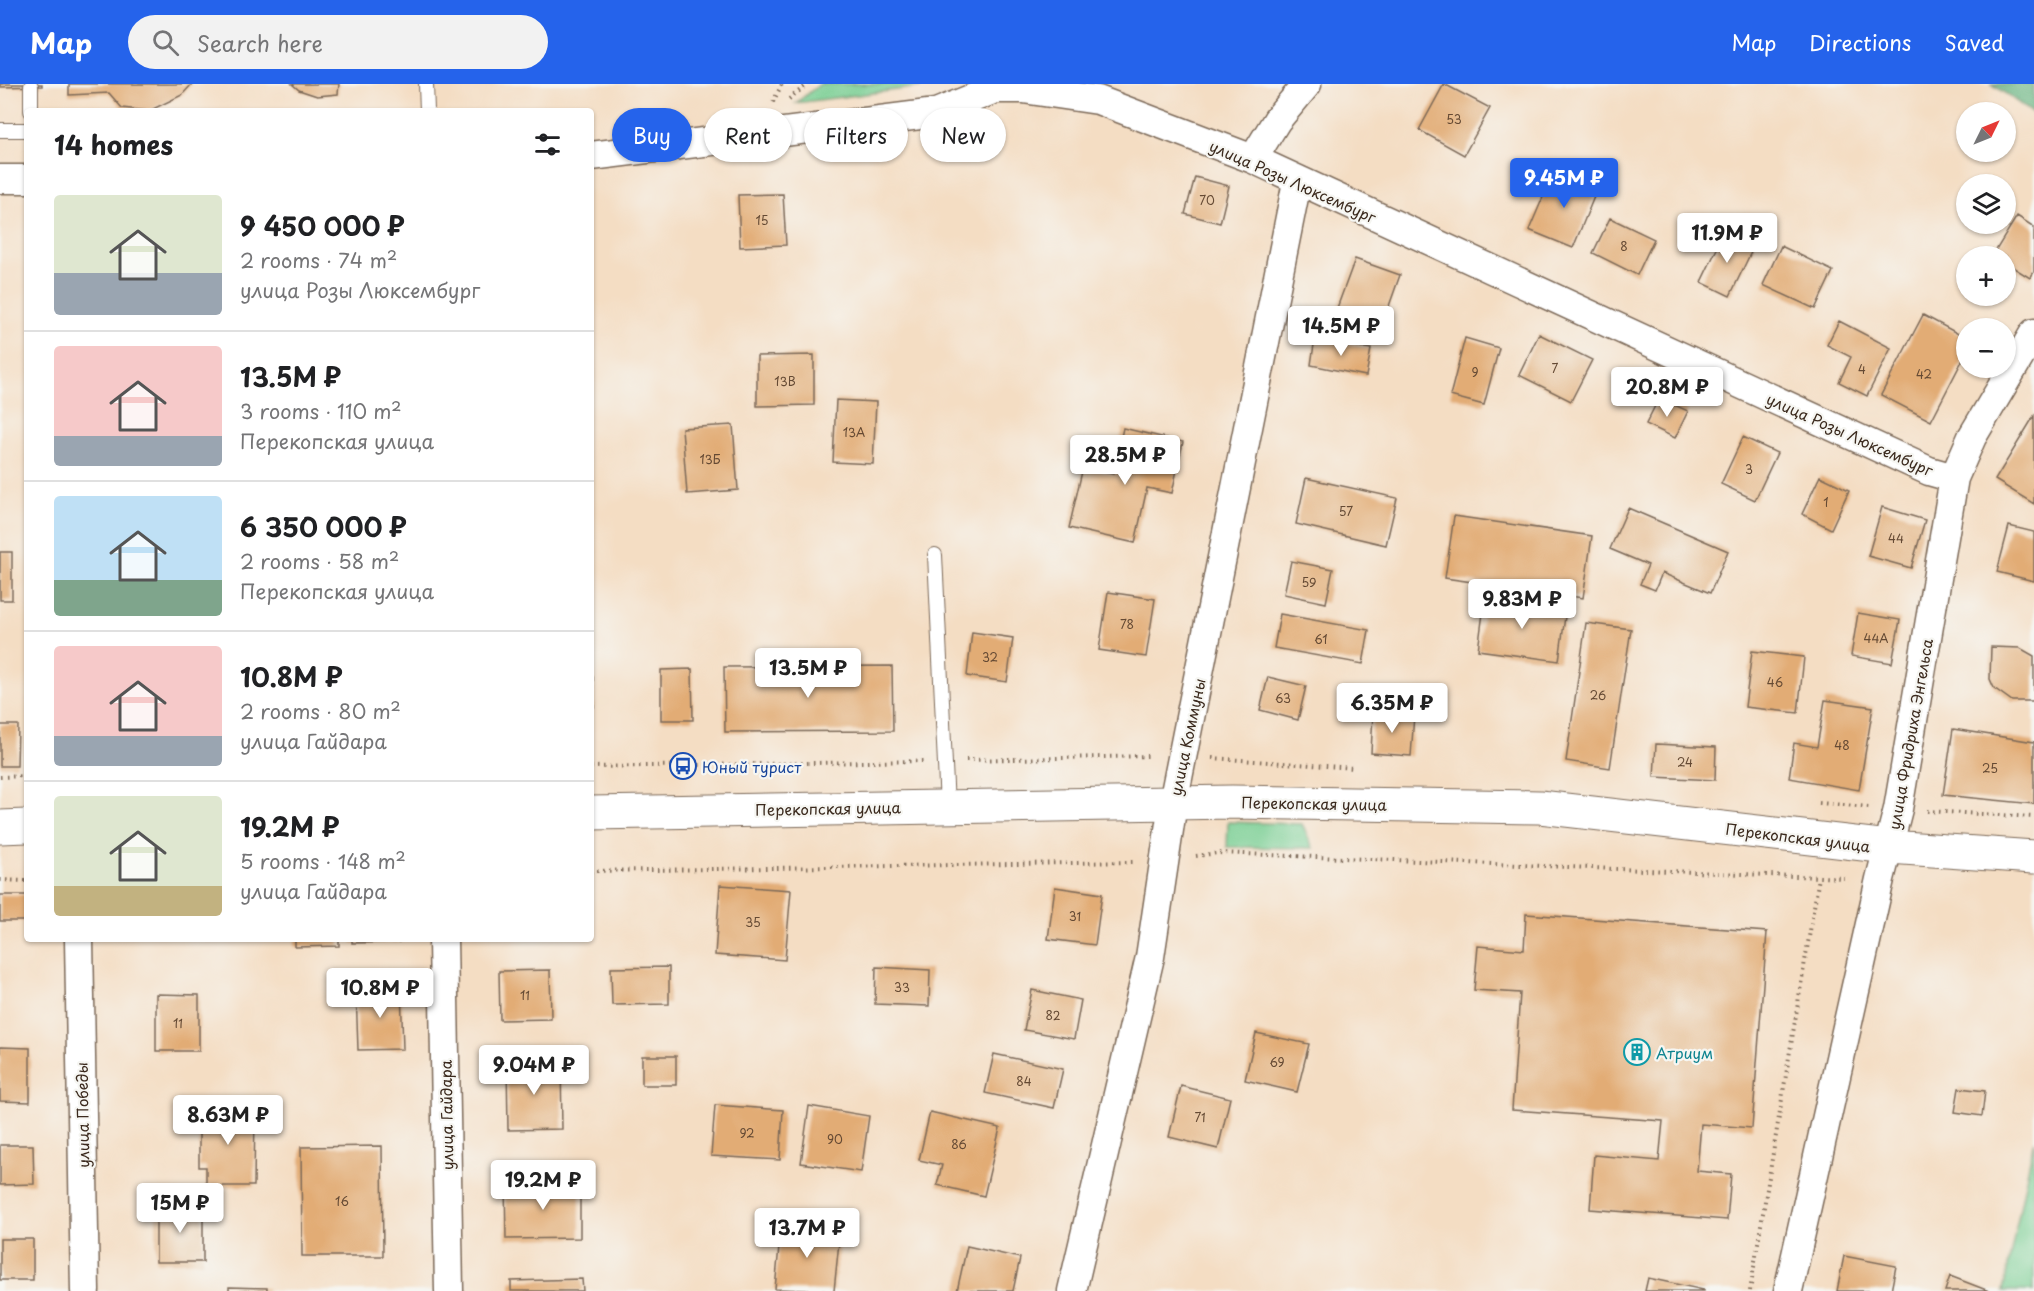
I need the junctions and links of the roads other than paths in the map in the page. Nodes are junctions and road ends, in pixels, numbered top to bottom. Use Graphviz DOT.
graph roads {
  1 [pos="426,84"];
  2 [pos="1307,84"];
  3 [pos="31,86"];
  4 [pos="995,87"];
  5 [pos="31,108"];
  6 [pos="427,108"];
  7 [pos="0,130"];
  8 [pos="24,130"];
  9 [pos="594,156"];
  10 [pos="1253,159"];
  11 [pos="0,179"];
  12 [pos="24,179"];
  13 [pos="1297,182"];
  14 [pos="2034,333"];
  15 [pos="1954,478"];
  16 [pos="935,555"];
  17 [pos="1173,803"];
  18 [pos="947,806"];
  19 [pos="594,813"];
  20 [pos="24,826"];
  21 [pos="0,827"];
  22 [pos="1889,847"];
  23 [pos="2034,857"];
  24 [pos="79,942"];
  25 [pos="442,942"];
  26 [pos="85,1291"];
  27 [pos="449,1291"];
  28 [pos="1072,1291"];
  29 [pos="1788,1291"];
  1 -- 6 [label="lane"];
  2 -- 10 [label="street"];
  3 -- 5 [label="lane"];
  4 -- 9 [label="street, улица Розы Люксембург"];
  4 -- 10 [label="street, улица Розы Люксембург"];
  7 -- 8 [label="lane"];
  10 -- 13 [label="street, улица Розы Люксембург"];
  11 -- 12 [label="street"];
  13 -- 15 [label="street, улица Розы Люксембург"];
  13 -- 17 [label="street, улица Коммуны"];
  14 -- 15 [label="street, улица Фридриха Энгельса"];
  15 -- 22 [label="street, улица Фридриха Энгельса"];
  16 -- 18 [label="lane"];
  17 -- 18 [label="street, Перекопская улица"];
  17 -- 22 [label="street, Перекопская улица"];
  17 -- 28 [label="street, улица Коммуны"];
  18 -- 19 [label="street, Перекопская улица"];
  20 -- 21 [label="street"];
  22 -- 23 [label="street, Перекопская улица"];
  22 -- 29 [label="street, улица Фридриха Энгельса"];
  24 -- 26 [label="street, улица Победы"];
  25 -- 27 [label="street, улица Гайдара"];
}
